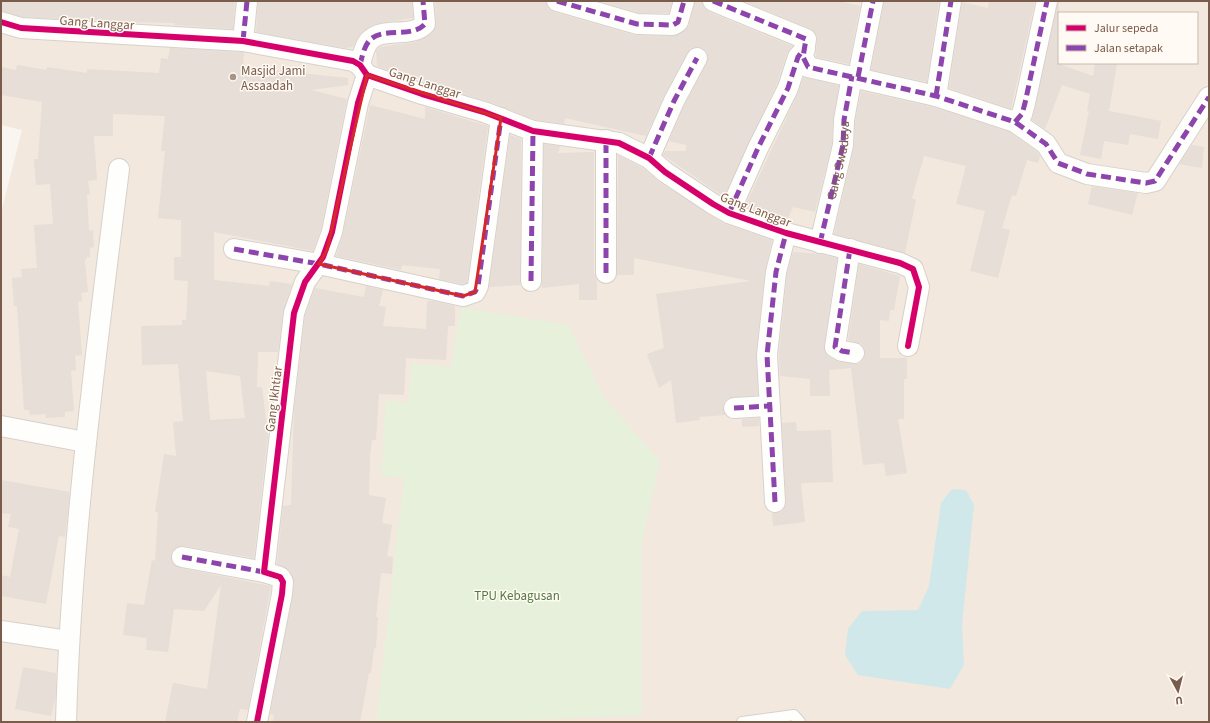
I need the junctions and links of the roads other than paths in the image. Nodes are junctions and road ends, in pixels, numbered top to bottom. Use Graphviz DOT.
graph roads {
  1 [pos="246,1"];
  2 [pos="423,1"];
  3 [pos="557,1"];
  4 [pos="684,1"];
  5 [pos="715,1"];
  6 [pos="873,1"];
  7 [pos="951,1"];
  8 [pos="1047,1"];
  9 [pos="1,22"];
  10 [pos="244,40"];
  11 [pos="805,49"];
  12 [pos="697,58"];
  13 [pos="364,70"];
  14 [pos="855,76"];
  15 [pos="936,96"];
  16 [pos="1209,97"];
  17 [pos="501,118"];
  18 [pos="1015,122"];
  19 [pos="533,131"];
  20 [pos="606,140"];
  21 [pos="649,158"];
  22 [pos="119,169"];
  23 [pos="729,213"];
  24 [pos="786,233"];
  25 [pos="820,243"];
  26 [pos="234,249"];
  27 [pos="850,249"];
  28 [pos="319,264"];
  29 [pos="606,273"];
  30 [pos="531,281"];
  31 [pos="908,346"];
  32 [pos="854,353"];
  33 [pos="770,406"];
  34 [pos="734,408"];
  35 [pos="1,426"];
  36 [pos="85,442"];
  37 [pos="775,502"];
  38 [pos="182,557"];
  39 [pos="264,572"];
  40 [pos="1,631"];
  41 [pos="68,641"];
  42 [pos="66,722"];
  43 [pos="258,722"];
  44 [pos="742,722"];
  45 [pos="800,722"];
  1 -- 10 [label="street"];
  2 -- 13 [label="street, Gang Ikhtiar"];
  3 -- 4 [label="street"];
  5 -- 11 [label="street"];
  6 -- 14 [label="street, Gang Swadaya"];
  7 -- 15 [label="street"];
  8 -- 18 [label="street"];
  9 -- 10 [label="street, Gang Langgar"];
  10 -- 13 [label="street, Gang Langgar"];
  11 -- 14 [label="street"];
  11 -- 23 [label="street"];
  12 -- 21 [label="street"];
  13 -- 17 [label="street, Gang Langgar"];
  13 -- 28 [label="street, Gang Ikhtiar"];
  14 -- 15 [label="street"];
  14 -- 25 [label="street, Gang Swadaya"];
  15 -- 18 [label="street"];
  16 -- 18 [label="street"];
  17 -- 19 [label="street, Gang Langgar"];
  17 -- 28 [label="street"];
  19 -- 20 [label="street, Gang Langgar"];
  19 -- 30 [label="street"];
  20 -- 21 [label="street, Gang Langgar"];
  20 -- 29 [label="street"];
  21 -- 23 [label="street, Gang Langgar"];
  22 -- 36 [label="street"];
  23 -- 24 [label="street, Gang Langgar"];
  24 -- 25 [label="street, Gang Langgar"];
  24 -- 33 [label="street"];
  25 -- 27 [label="street, Gang Langgar"];
  26 -- 28 [label="street"];
  27 -- 31 [label="street, Gang Langgar"];
  27 -- 32 [label="street"];
  28 -- 39 [label="street, Gang Ikhtiar"];
  33 -- 34 [label="street"];
  33 -- 37 [label="street"];
  35 -- 36 [label="street"];
  36 -- 41 [label="street"];
  38 -- 39 [label="street"];
  39 -- 43 [label="street"];
  40 -- 41 [label="street"];
  41 -- 42 [label="street"];
  44 -- 45 [label="lane"];
}
